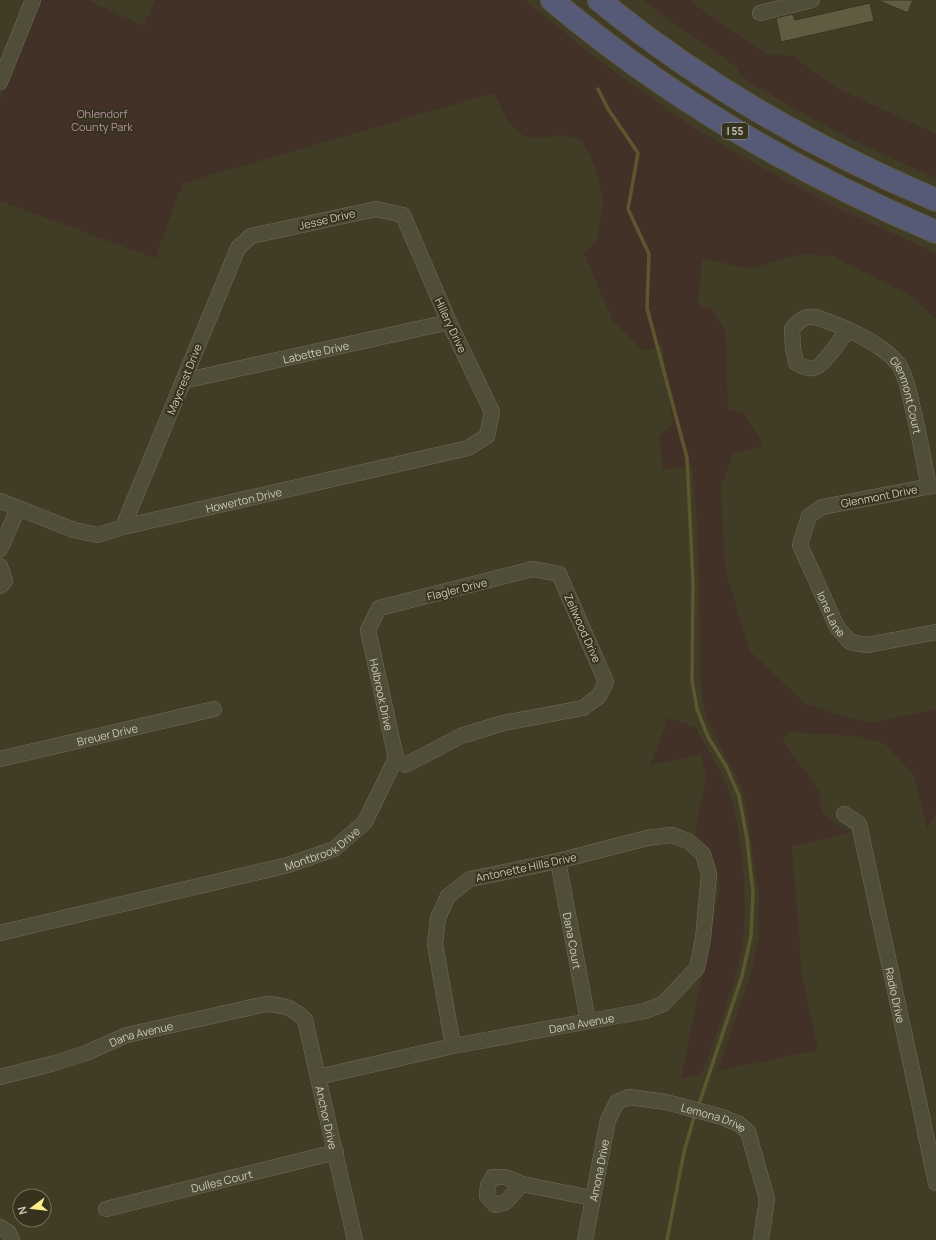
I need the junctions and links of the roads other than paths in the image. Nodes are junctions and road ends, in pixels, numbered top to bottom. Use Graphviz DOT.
graph roads {
  1 [pos="33,0"];
  2 [pos="552,0"];
  3 [pos="599,0"];
  4 [pos="812,0"];
  5 [pos="760,13"];
  6 [pos="0,82"];
  7 [pos="936,200"];
  8 [pos="403,215"];
  9 [pos="936,232"];
  10 [pos="252,236"];
  11 [pos="449,322"];
  12 [pos="848,330"];
  13 [pos="183,381"];
  14 [pos="487,436"];
  15 [pos="932,485"];
  16 [pos="0,501"];
  17 [pos="822,507"];
  18 [pos="18,509"];
  19 [pos="123,527"];
  20 [pos="0,549"];
  21 [pos="0,566"];
  22 [pos="559,574"];
  23 [pos="0,586"];
  24 [pos="368,630"];
  25 [pos="936,632"];
  26 [pos="214,709"];
  27 [pos="396,758"];
  28 [pos="0,759"];
  29 [pos="844,814"];
  30 [pos="688,841"];
  31 [pos="558,862"];
  32 [pos="0,933"];
  33 [pos="284,1006"];
  34 [pos="588,1021"];
  35 [pos="453,1046"];
  36 [pos="0,1077"];
  37 [pos="318,1077"];
  38 [pos="616,1102"];
  39 [pos="336,1152"];
  40 [pos="936,1183"];
  41 [pos="522,1184"];
  42 [pos="592,1198"];
  43 [pos="106,1209"];
  44 [pos="0,1227"];
  45 [pos="12,1240"];
  46 [pos="355,1240"];
  47 [pos="585,1240"];
  48 [pos="762,1240"];
  1 -- 6 [label="street"];
  2 -- 9 [label="highway, I 55"];
  3 -- 7 [label="highway, I 55"];
  4 -- 5 [label="street"];
  8 -- 10 [label="street, Jesse Drive"];
  8 -- 11 [label="street, Hillery Drive"];
  10 -- 13 [label="street, Maycrest Drive"];
  11 -- 13 [label="street, Labette Drive"];
  11 -- 14 [label="street, Hillery Drive"];
  12 -- 15 [label="street, Glenmont Court"];
  13 -- 19 [label="street, Maycrest Drive"];
  14 -- 19 [label="street, Howerton Drive"];
  15 -- 17 [label="street, Glenmont Drive"];
  16 -- 18 [label="street, Howerton Drive"];
  17 -- 25 [label="street, Ione Lane"];
  18 -- 19 [label="street, Howerton Drive"];
  18 -- 20 [label="street"];
  21 -- 23 [label="street"];
  22 -- 24 [label="street, Flagler Drive"];
  22 -- 27 [label="street, Zellwood Drive"];
  24 -- 27 [label="street, Holbrook Drive"];
  26 -- 28 [label="street, Breuer Drive"];
  27 -- 32 [label="street, Montbrook Drive"];
  29 -- 40 [label="street, Radio Drive"];
  30 -- 31 [label="street, Antonette Hills Drive"];
  30 -- 34 [label="street, Dana Avenue"];
  31 -- 34 [label="street, Dana Court"];
  31 -- 35 [label="street, Antonette Hills Drive"];
  33 -- 36 [label="street, Dana Avenue"];
  33 -- 37 [label="street, Anchor Drive"];
  34 -- 35 [label="street, Dana Avenue"];
  35 -- 37 [label="street, Dana Avenue"];
  37 -- 39 [label="street, Anchor Drive"];
  38 -- 42 [label="street, Amona Drive"];
  38 -- 48 [label="street, Lemona Drive"];
  39 -- 43 [label="street, Dulles Court"];
  39 -- 46 [label="street, Anchor Drive"];
  41 -- 42 [label="street"];
  42 -- 47 [label="street, Amona Drive"];
  44 -- 45 [label="street"];
}
